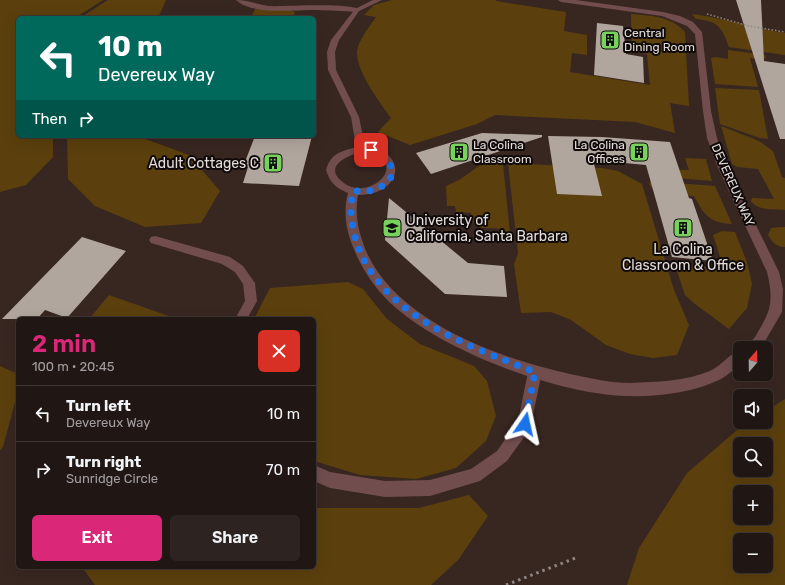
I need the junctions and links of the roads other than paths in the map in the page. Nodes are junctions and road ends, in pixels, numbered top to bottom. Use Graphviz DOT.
graph roads {
  1 [pos="239,0"];
  2 [pos="379,0"];
  3 [pos="561,0"];
  4 [pos="357,10"];
  5 [pos="361,149"];
  6 [pos="354,191"];
  7 [pos="155,240"];
  8 [pos="242,317"];
  9 [pos="759,341"];
  10 [pos="733,361"];
  11 [pos="535,372"];
  12 [pos="316,474"];
  1 -- 4 [label="street"];
  2 -- 4 [label="street"];
  3 -- 9 [label="street, DEVEREUX WAY"];
  4 -- 5 [label="street"];
  5 -- 6 [label="street"];
  5 -- 6 [label="street"];
  6 -- 11 [label="street"];
  7 -- 8 [label="street"];
  10 -- 11 [label="street"];
  11 -- 12 [label="street"];
}
